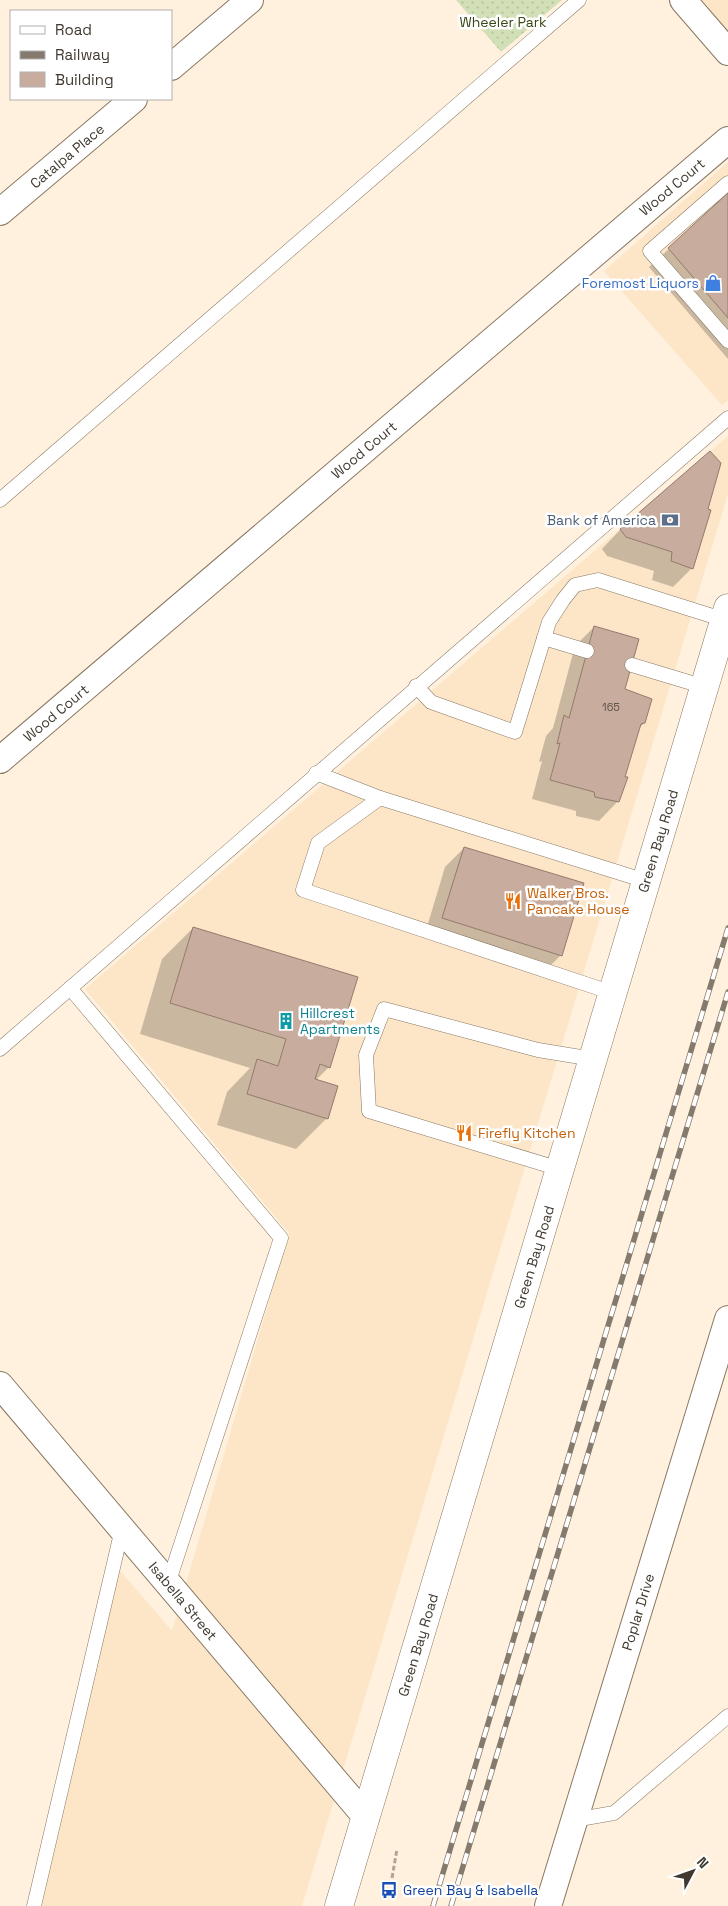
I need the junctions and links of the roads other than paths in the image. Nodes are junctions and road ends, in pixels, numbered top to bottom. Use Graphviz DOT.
graph roads {
  1 [pos="250,0"];
  2 [pos="579,0"];
  3 [pos="683,0"];
  4 [pos="728,52"];
  5 [pos="172,66"];
  6 [pos="133,100"];
  7 [pos="728,140"];
  8 [pos="728,183"];
  9 [pos="0,212"];
  10 [pos="728,341"];
  11 [pos="728,418"];
  12 [pos="0,500"];
  13 [pos="726,614"];
  14 [pos="544,638"];
  15 [pos="587,651"];
  16 [pos="632,665"];
  17 [pos="416,686"];
  18 [pos="705,686"];
  19 [pos="0,760"];
  20 [pos="316,774"];
  21 [pos="380,798"];
  22 [pos="646,881"];
  23 [pos="70,988"];
  24 [pos="613,993"];
  25 [pos="0,1049"];
  26 [pos="593,1059"];
  27 [pos="560,1169"];
  28 [pos="728,1319"];
  29 [pos="725,1352"];
  30 [pos="0,1385"];
  31 [pos="122,1529"];
  32 [pos="168,1584"];
  33 [pos="728,1716"];
  34 [pos="366,1817"];
  35 [pos="574,1820"];
  36 [pos="34,1906"];
  37 [pos="338,1906"];
  38 [pos="548,1906"];
  1 -- 5 [label="street"];
  2 -- 12 [label="lane"];
  3 -- 4 [label="street"];
  6 -- 9 [label="street, Catalpa Place"];
  7 -- 19 [label="street, Wood Court"];
  8 -- 10 [label="lane"];
  11 -- 17 [label="lane"];
  13 -- 14 [label="lane"];
  13 -- 18 [label="main road, Green Bay Road"];
  14 -- 15 [label="lane"];
  14 -- 17 [label="lane"];
  16 -- 18 [label="lane"];
  17 -- 20 [label="lane"];
  18 -- 22 [label="main road, Green Bay Road"];
  20 -- 21 [label="lane"];
  20 -- 23 [label="lane"];
  21 -- 22 [label="lane"];
  21 -- 24 [label="lane"];
  22 -- 24 [label="main road, Green Bay Road"];
  23 -- 25 [label="lane"];
  23 -- 32 [label="lane"];
  24 -- 26 [label="main road, Green Bay Road"];
  26 -- 27 [label="main road, Green Bay Road"];
  26 -- 27 [label="lane"];
  27 -- 34 [label="main road, Green Bay Road"];
  28 -- 29 [label="street, Poplar Drive"];
  29 -- 35 [label="street, Poplar Drive"];
  30 -- 31 [label="street, Isabella Street"];
  31 -- 32 [label="street, Isabella Street"];
  31 -- 36 [label="lane"];
  32 -- 34 [label="street, Isabella Street"];
  33 -- 35 [label="lane"];
  34 -- 37 [label="main road, Green Bay Road"];
  35 -- 38 [label="street, Poplar Drive"];
}
